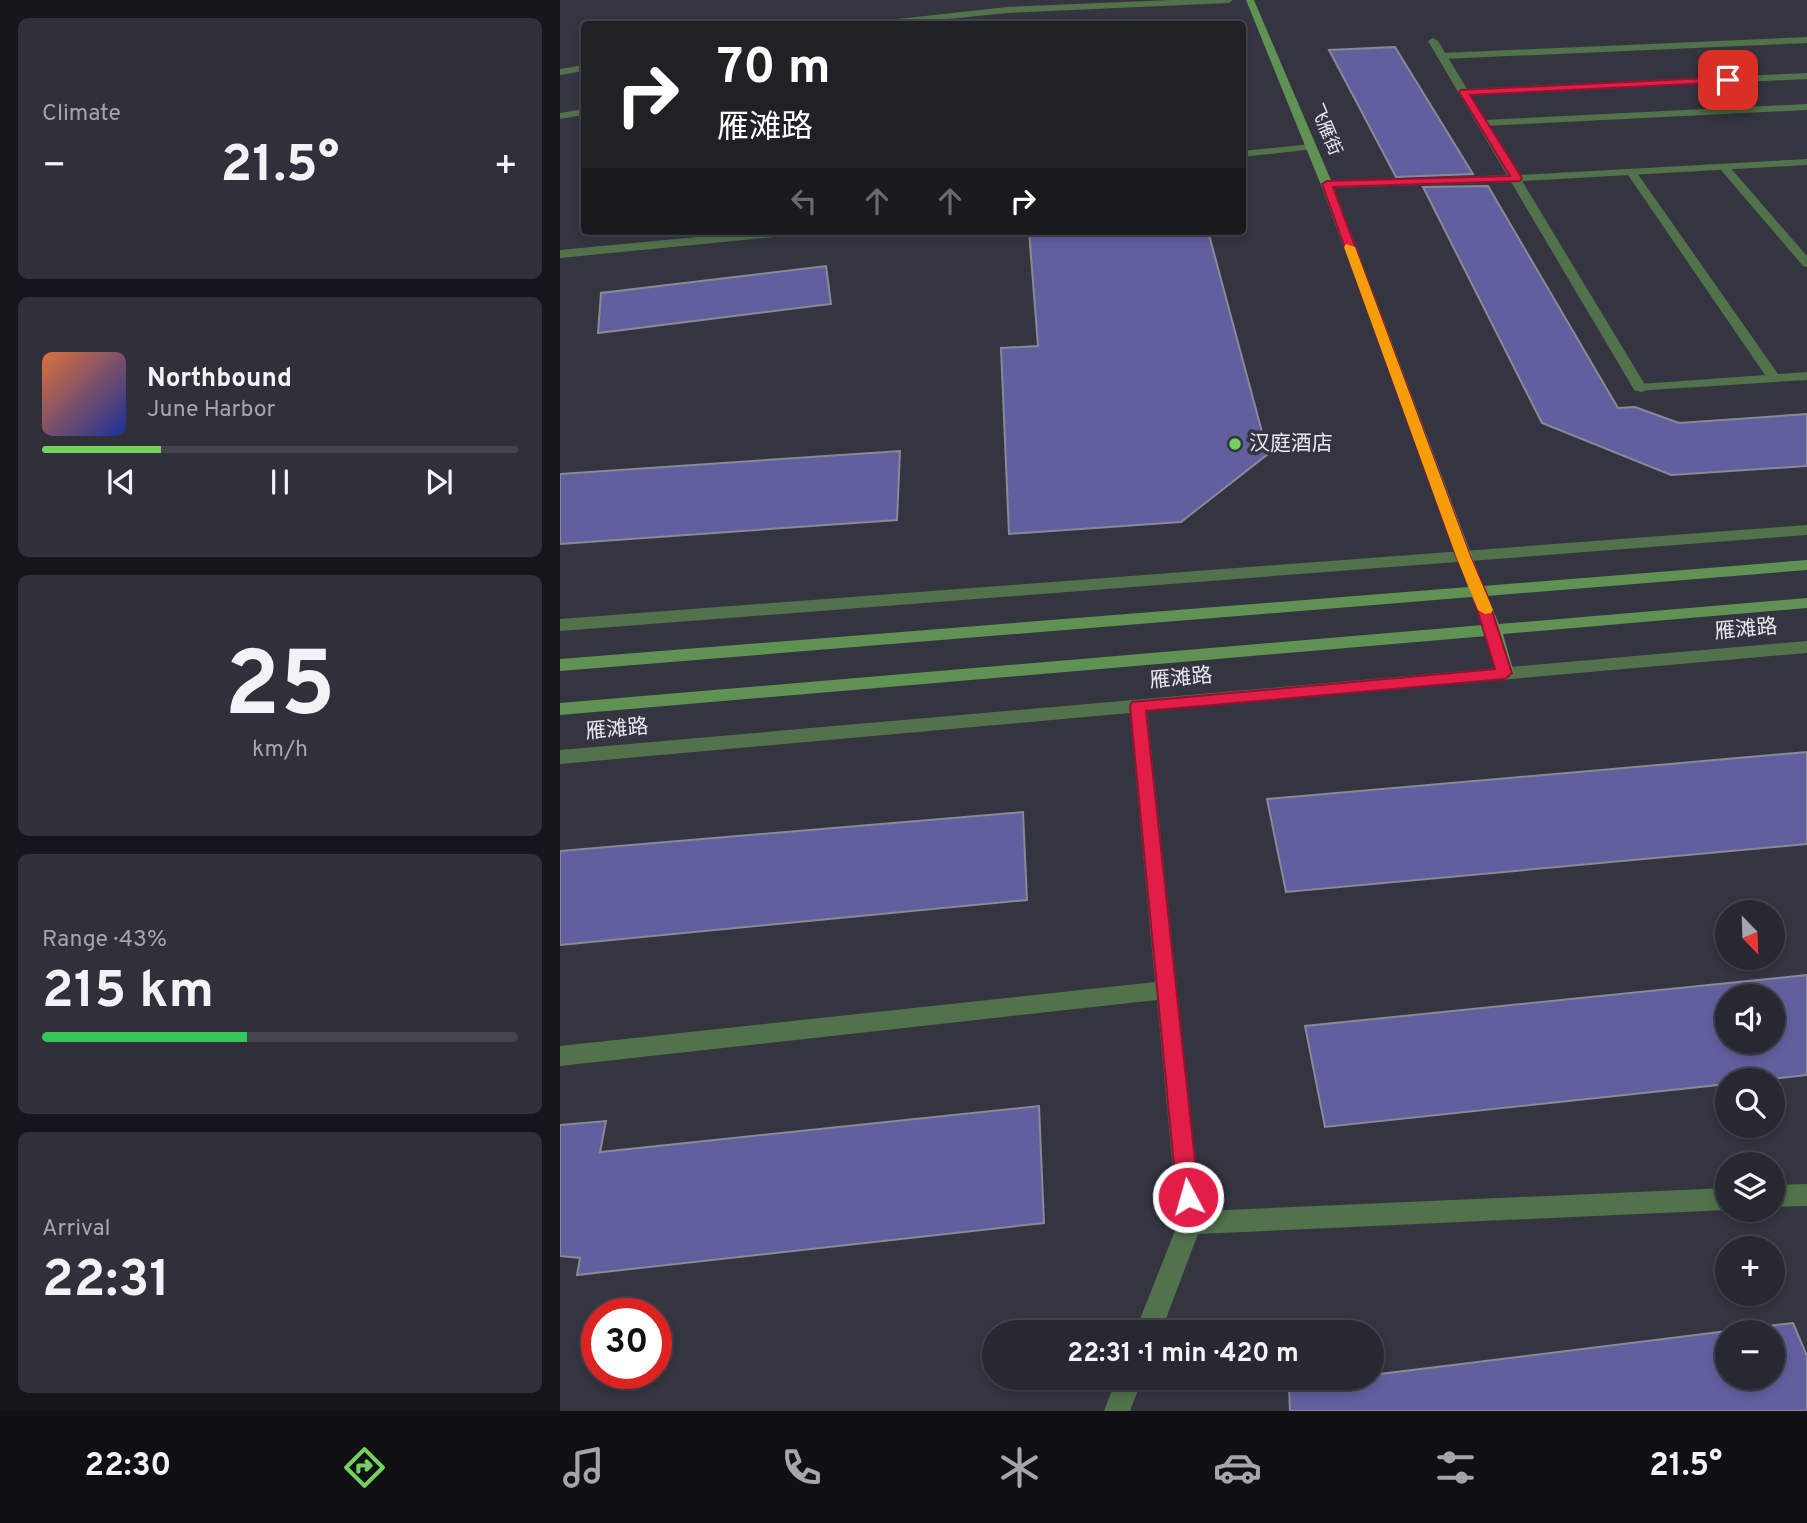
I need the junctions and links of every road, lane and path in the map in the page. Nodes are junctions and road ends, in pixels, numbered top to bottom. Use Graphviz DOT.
graph roads {
  1 [pos="1229,0"];
  2 [pos="1250,0"];
  3 [pos="906,21"];
  4 [pos="1807,40"];
  5 [pos="1433,41"];
  6 [pos="1442,56"];
  7 [pos="581,68"];
  8 [pos="560,72"];
  9 [pos="1807,76"];
  10 [pos="1464,92"];
  11 [pos="1807,107"];
  12 [pos="581,112"];
  13 [pos="560,116"];
  14 [pos="1483,123"];
  15 [pos="1311,146"];
  16 [pos="1246,154"];
  17 [pos="1807,162"];
  18 [pos="1724,167"];
  19 [pos="1631,172"];
  20 [pos="1517,178"];
  21 [pos="1327,184"];
  22 [pos="753,235"];
  23 [pos="560,254"];
  24 [pos="1807,263"];
  25 [pos="1807,376"];
  26 [pos="1774,378"];
  27 [pos="1807,530"];
  28 [pos="1463,556"];
  29 [pos="1807,565"];
  30 [pos="1479,592"];
  31 [pos="1807,603"];
  32 [pos="560,625"];
  33 [pos="1493,629"];
  34 [pos="1807,647"];
  35 [pos="560,665"];
  36 [pos="1505,673"];
  37 [pos="1138,706"];
  38 [pos="560,709"];
  39 [pos="560,757"];
  40 [pos="1167,990"];
  41 [pos="560,1056"];
  42 [pos="1807,1195"];
  43 [pos="1785,1196"];
  44 [pos="1715,1200"];
  45 [pos="1191,1223"];
  46 [pos="1153,1320"];
  47 [pos="1125,1390"];
  48 [pos="1117,1411"];
  1 -- 3 [label="street"];
  2 -- 15 [label="main road, 飞雁街"];
  4 -- 6 [label="street"];
  5 -- 6 [label="street"];
  6 -- 10 [label="street"];
  7 -- 8 [label="street"];
  9 -- 10 [label="street"];
  10 -- 14 [label="street"];
  11 -- 14 [label="street"];
  12 -- 13 [label="street"];
  14 -- 20 [label="street"];
  15 -- 16 [label="street"];
  15 -- 21 [label="main road, 飞雁街"];
  17 -- 18 [label="street"];
  18 -- 19 [label="street"];
  18 -- 24 [label="street"];
  19 -- 20 [label="street"];
  19 -- 26 [label="street"];
  20 -- 21 [label="street"];
  20 -- 26 [label="street"];
  21 -- 28 [label="main road, 飞雁街"];
  22 -- 23 [label="street"];
  25 -- 26 [label="street"];
  27 -- 28 [label="street"];
  28 -- 30 [label="main road, 飞雁街"];
  28 -- 32 [label="street"];
  29 -- 30 [label="main road"];
  30 -- 33 [label="main road, 飞雁街"];
  30 -- 35 [label="main road"];
  31 -- 33 [label="main road, 雁滩路"];
  33 -- 36 [label="main road, 飞雁街"];
  33 -- 38 [label="main road, 雁滩路"];
  34 -- 36 [label="street, 雁滩路"];
  36 -- 37 [label="street, 雁滩路"];
  37 -- 39 [label="street, 雁滩路"];
  37 -- 40 [label="street"];
  40 -- 41 [label="street"];
  40 -- 45 [label="street"];
  42 -- 43 [label="street"];
  44 -- 45 [label="street"];
  45 -- 46 [label="street"];
  47 -- 48 [label="street"];
}
